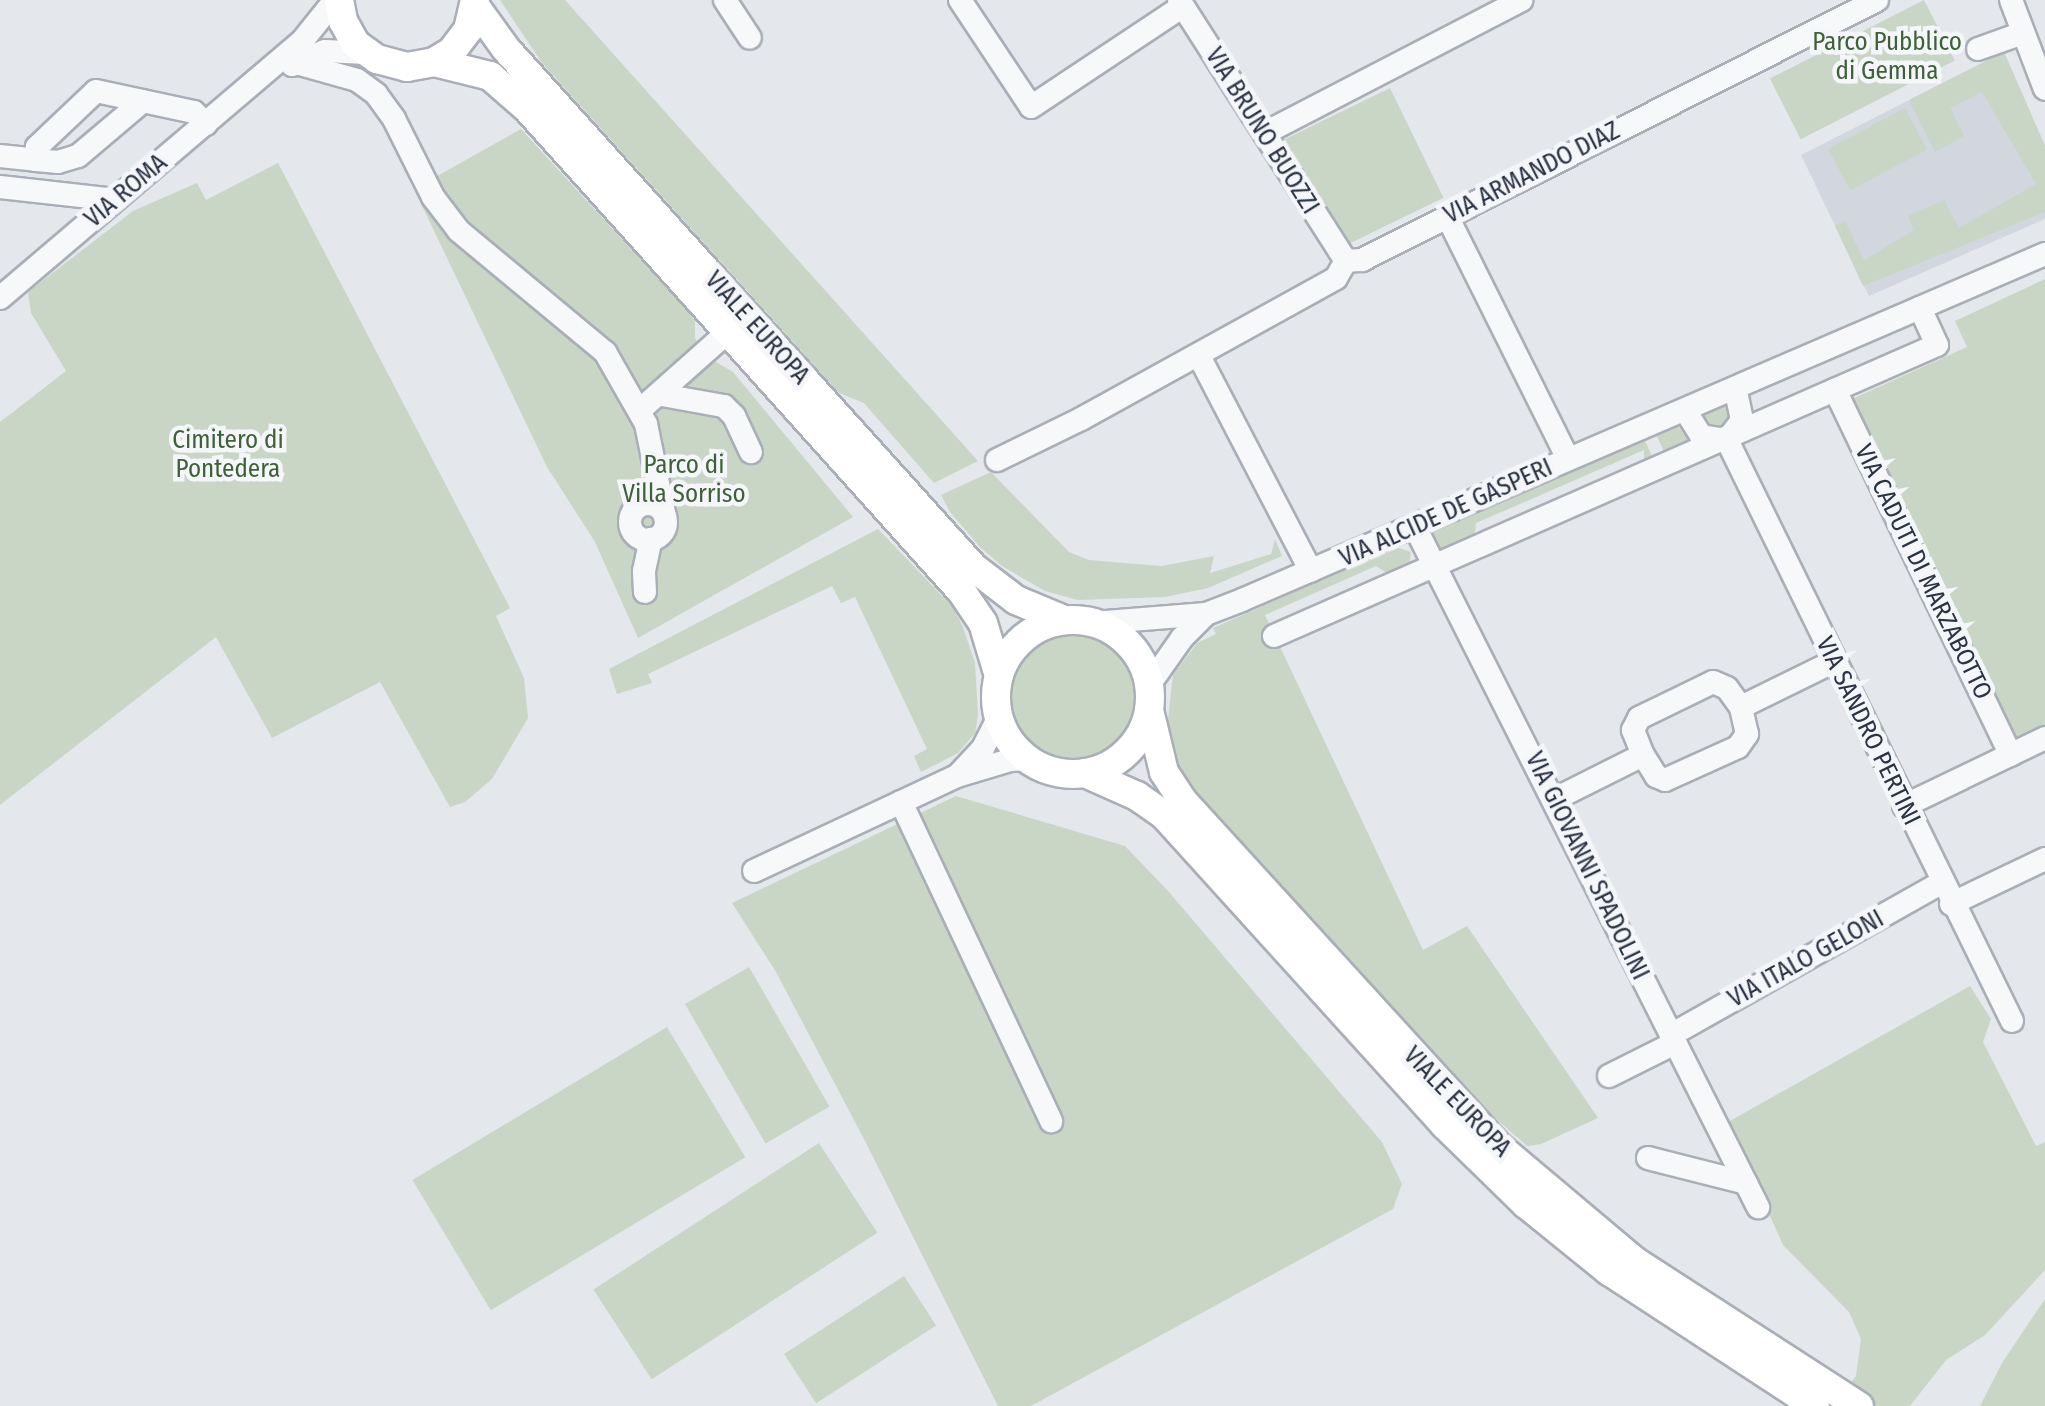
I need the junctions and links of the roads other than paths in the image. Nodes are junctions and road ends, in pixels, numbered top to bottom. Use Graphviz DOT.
graph roads {
  1 [pos="337,0"];
  2 [pos="725,0"];
  3 [pos="960,0"];
  4 [pos="1522,0"];
  5 [pos="1877,0"];
  6 [pos="2011,0"];
  7 [pos="475,3"];
  8 [pos="1181,3"];
  9 [pos="2024,33"];
  10 [pos="750,38"];
  11 [pos="1978,50"];
  12 [pos="366,53"];
  13 [pos="434,62"];
  14 [pos="296,63"];
  15 [pos="253,85"];
  16 [pos="2045,90"];
  17 [pos="143,101"];
  18 [pos="206,124"];
  19 [pos="1264,134"];
  20 [pos="0,156"];
  21 [pos="36,160"];
  22 [pos="0,187"];
  23 [pos="115,200"];
  24 [pos="1447,216"];
  25 [pos="2045,254"];
  26 [pos="1346,261"];
  27 [pos="3,290"];
  28 [pos="1920,308"];
  29 [pos="729,331"];
  30 [pos="1199,356"];
  31 [pos="1735,388"];
  32 [pos="1835,390"];
  33 [pos="662,395"];
  34 [pos="640,410"];
  35 [pos="1685,410"];
  36 [pos="1727,440"];
  37 [pos="751,452"];
  38 [pos="1568,459"];
  39 [pos="996,460"];
  40 [pos="660,505"];
  41 [pos="1415,526"];
  42 [pos="652,539"];
  43 [pos="1435,566"];
  44 [pos="1311,571"];
  45 [pos="646,592"];
  46 [pos="1206,614"];
  47 [pos="1064,620"];
  48 [pos="1093,622"];
  49 [pos="1274,636"];
  50 [pos="1834,661"];
  51 [pos="999,676"];
  52 [pos="1149,698"];
  53 [pos="1741,708"];
  54 [pos="999,718"];
  55 [pos="2045,738"];
  56 [pos="2011,754"];
  57 [pos="1643,755"];
  58 [pos="1029,759"];
  59 [pos="1085,773"];
  60 [pos="956,776"];
  61 [pos="1555,799"];
  62 [pos="900,802"];
  63 [pos="1904,806"];
  64 [pos="2045,859"];
  65 [pos="754,871"];
  66 [pos="1946,894"];
  67 [pos="2012,1021"];
  68 [pos="1673,1039"];
  69 [pos="1609,1076"];
  70 [pos="1051,1121"];
  71 [pos="1648,1158"];
  72 [pos="1746,1183"];
  73 [pos="1758,1207"];
  74 [pos="1767,1361"];
  75 [pos="1815,1406"];
  76 [pos="1859,1406"];
  1 -- 12 [label="main road"];
  1 -- 15 [label="street, VIA ROMA"];
  2 -- 10 [label="street"];
  3 -- 8 [label="street"];
  4 -- 19 [label="street"];
  5 -- 24 [label="street, VIA ARMANDO DIAZ"];
  6 -- 9 [label="street"];
  7 -- 13 [label="main road, VIALE EUROPA"];
  7 -- 47 [label="main road, VIALE EUROPA"];
  8 -- 19 [label="street, VIA BRUNO BUOZZI"];
  9 -- 11 [label="street"];
  9 -- 16 [label="street"];
  12 -- 13 [label="main road, VIALE EUROPA"];
  12 -- 14 [label="street, VIA ROMA"];
  13 -- 29 [label="main road, VIALE EUROPA"];
  14 -- 15 [label="street, VIA ROMA"];
  14 -- 34 [label="street"];
  15 -- 18 [label="street, VIA ROMA"];
  17 -- 18 [label="street"];
  17 -- 21 [label="street"];
  17 -- 21 [label="street"];
  18 -- 23 [label="street, VIA ROMA"];
  19 -- 26 [label="street, VIA BRUNO BUOZZI"];
  20 -- 21 [label="street"];
  22 -- 23 [label="street"];
  23 -- 27 [label="street, VIA ROMA"];
  24 -- 26 [label="street, VIA ARMANDO DIAZ"];
  24 -- 38 [label="street"];
  25 -- 28 [label="street, VIA ALCIDE DE GASPERI"];
  26 -- 30 [label="street, VIA ARMANDO DIAZ"];
  28 -- 31 [label="street, VIA ALCIDE DE GASPERI"];
  28 -- 32 [label="street, VIA ALCIDE DE GASPERI"];
  29 -- 33 [label="street"];
  29 -- 51 [label="main road, VIALE EUROPA"];
  30 -- 39 [label="street, VIA ARMANDO DIAZ"];
  30 -- 44 [label="street"];
  31 -- 35 [label="street, VIA ALCIDE DE GASPERI"];
  31 -- 36 [label="street"];
  32 -- 36 [label="street, VIA ALCIDE DE GASPERI"];
  32 -- 56 [label="street, VIA CADUTI DI MARZABOTTO"];
  33 -- 34 [label="street"];
  33 -- 37 [label="street"];
  34 -- 40 [label="street"];
  35 -- 36 [label="street"];
  35 -- 38 [label="street, VIA ALCIDE DE GASPERI"];
  36 -- 43 [label="street, VIA ALCIDE DE GASPERI"];
  36 -- 50 [label="street, VIA SANDRO PERTINI"];
  38 -- 41 [label="street, VIA ALCIDE DE GASPERI"];
  40 -- 42 [label="street"];
  40 -- 42 [label="street"];
  41 -- 43 [label="street, VIA GIOVANNI SPADOLINI"];
  41 -- 44 [label="street, VIA ALCIDE DE GASPERI"];
  42 -- 45 [label="street"];
  43 -- 49 [label="street, VIA ALCIDE DE GASPERI"];
  43 -- 61 [label="street, VIA GIOVANNI SPADOLINI"];
  44 -- 46 [label="street, VIA ALCIDE DE GASPERI"];
  46 -- 48 [label="street, VIA ALCIDE DE GASPERI"];
  46 -- 52 [label="street, VIA ALCIDE DE GASPERI"];
  47 -- 48 [label="main road, VIALE EUROPA"];
  47 -- 51 [label="main road"];
  48 -- 52 [label="main road, VIALE EUROPA"];
  50 -- 53 [label="street"];
  50 -- 63 [label="street, VIA SANDRO PERTINI"];
  51 -- 54 [label="main road, VIALE EUROPA"];
  52 -- 59 [label="main road"];
  52 -- 74 [label="main road, VIALE EUROPA"];
  53 -- 57 [label="street"];
  53 -- 57 [label="street"];
  54 -- 58 [label="main road"];
  54 -- 60 [label="street"];
  55 -- 56 [label="street"];
  56 -- 63 [label="street"];
  57 -- 61 [label="street"];
  58 -- 59 [label="main road, VIALE EUROPA"];
  58 -- 60 [label="street"];
  59 -- 74 [label="main road, VIALE EUROPA"];
  60 -- 62 [label="street"];
  61 -- 68 [label="street, VIA GIOVANNI SPADOLINI"];
  62 -- 65 [label="street"];
  62 -- 70 [label="street"];
  63 -- 66 [label="street, VIA SANDRO PERTINI"];
  64 -- 66 [label="street, VIA ITALO GELONI"];
  66 -- 67 [label="street, VIA SANDRO PERTINI"];
  66 -- 68 [label="street, VIA ITALO GELONI"];
  68 -- 69 [label="street, VIA ITALO GELONI"];
  68 -- 72 [label="street, VIA GIOVANNI SPADOLINI"];
  71 -- 72 [label="street"];
  72 -- 73 [label="street, VIA GIOVANNI SPADOLINI"];
  74 -- 75 [label="main road, VIALE EUROPA"];
  74 -- 76 [label="main road, VIALE EUROPA"];
}
